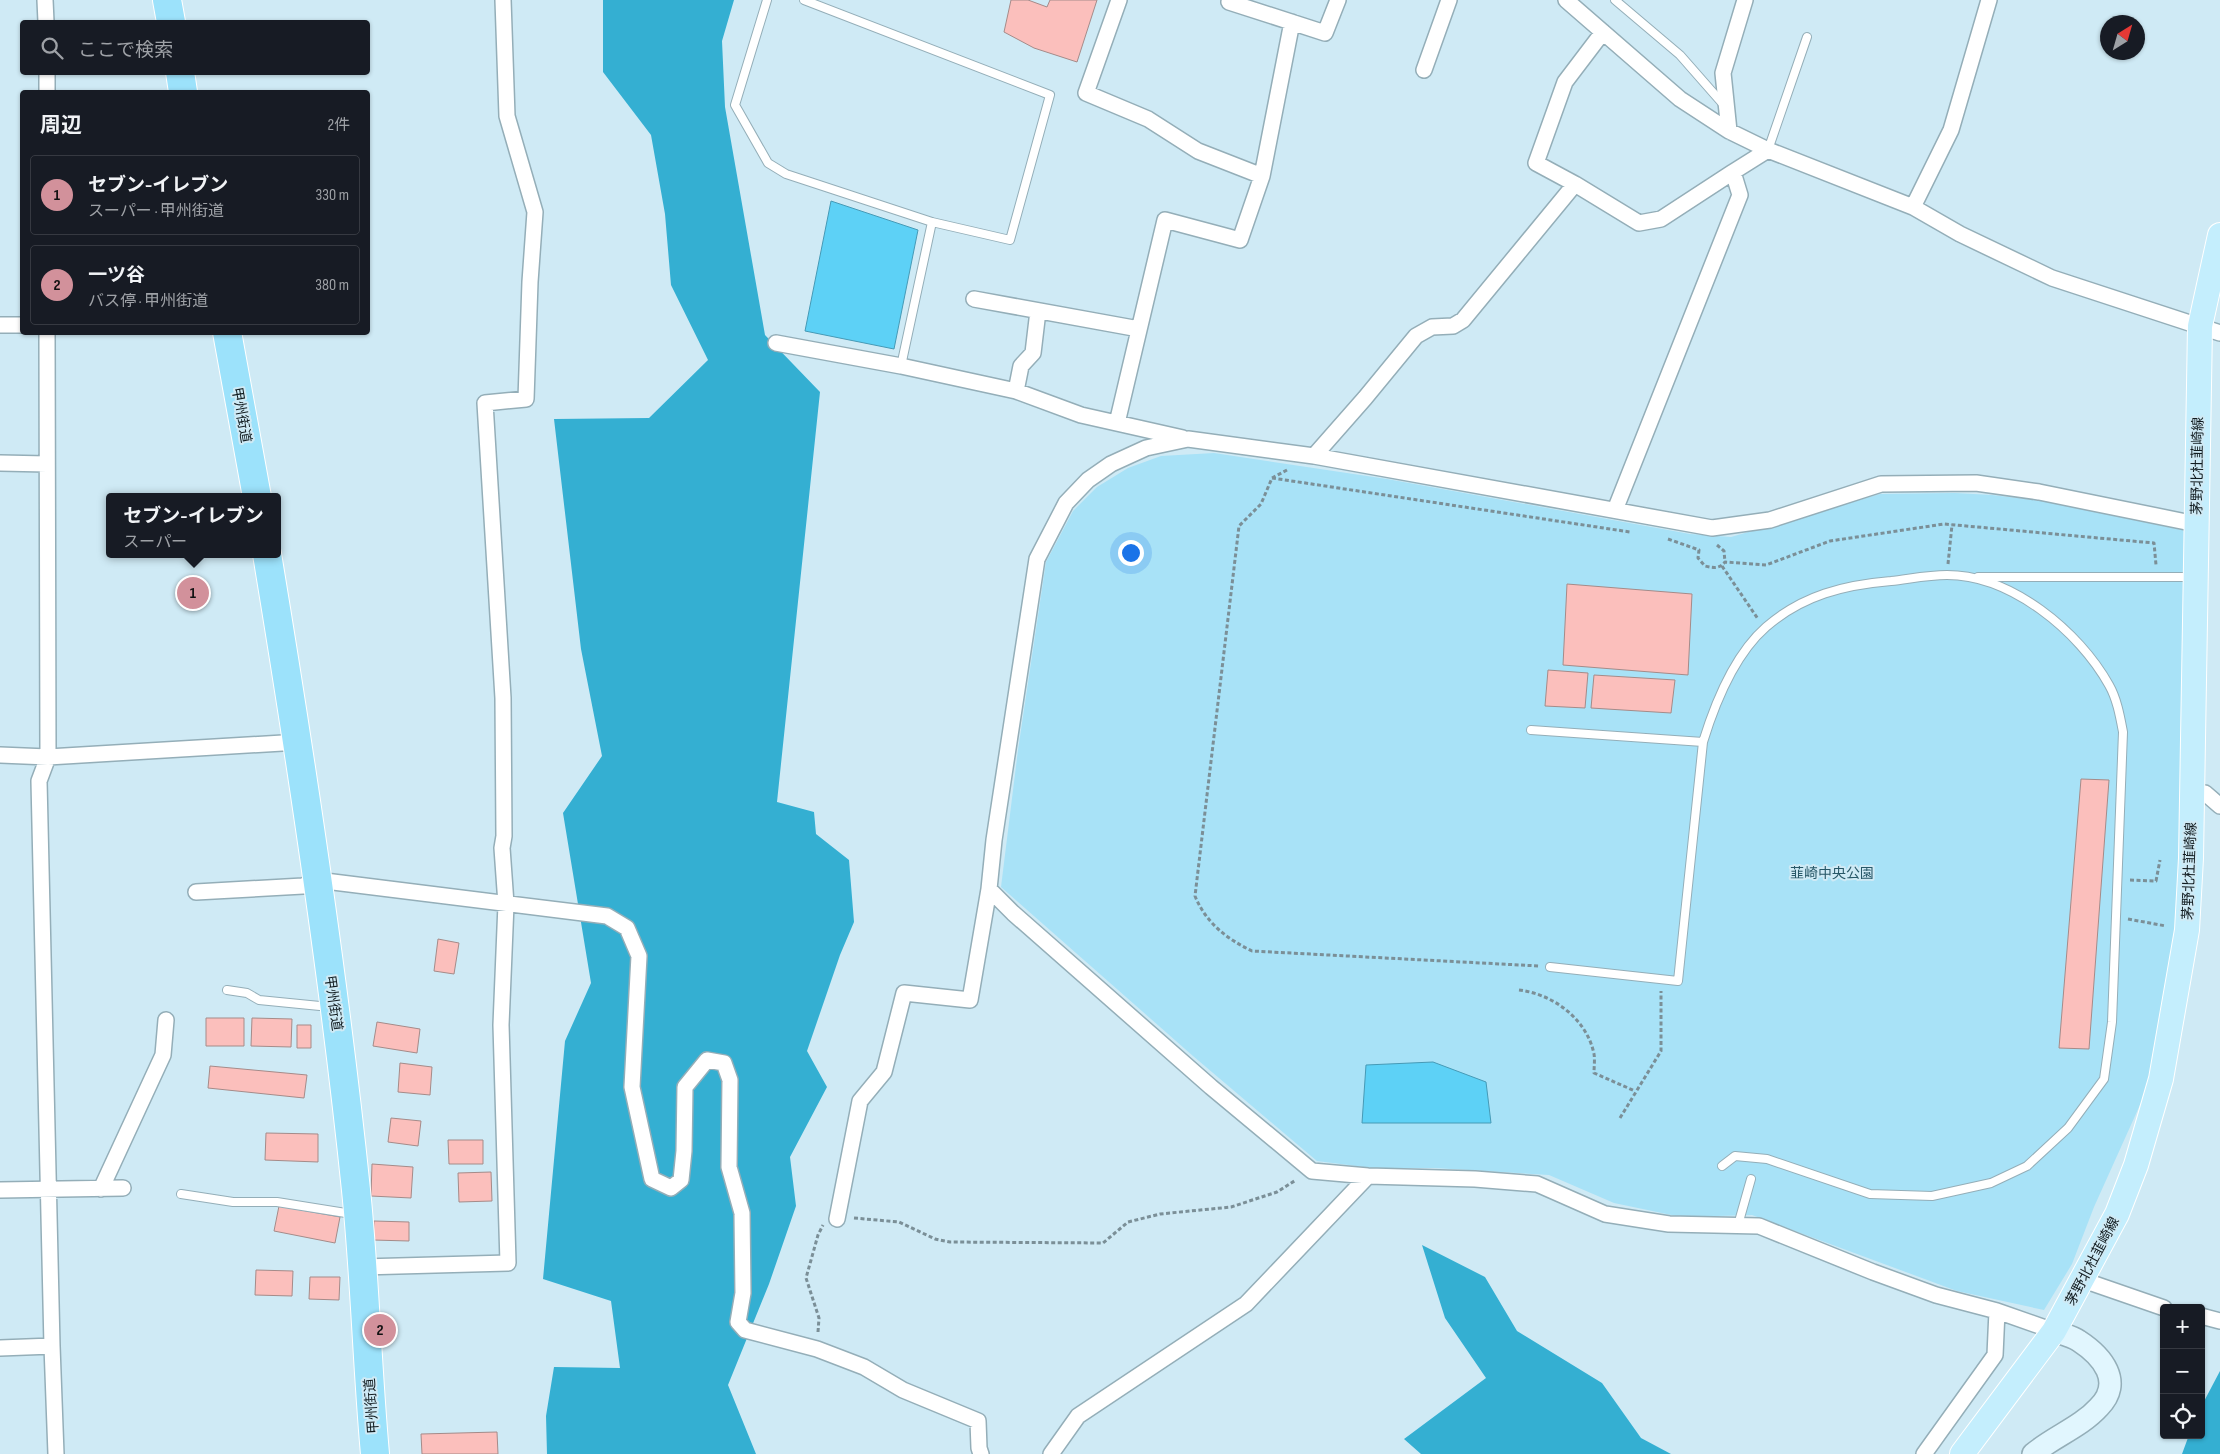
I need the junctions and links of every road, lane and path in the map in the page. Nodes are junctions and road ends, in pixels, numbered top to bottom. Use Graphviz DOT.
graph roads {
  1 [pos="45,0"];
  2 [pos="503,0"];
  3 [pos="766,0"];
  4 [pos="804,0"];
  5 [pos="1118,0"];
  6 [pos="1338,0"];
  7 [pos="1449,0"];
  8 [pos="1566,0"];
  9 [pos="1615,0"];
  10 [pos="1746,0"];
  11 [pos="1988,0"];
  12 [pos="1228,1"];
  13 [pos="46,20"];
  14 [pos="1292,22"];
  15 [pos="1603,32"];
  16 [pos="1807,37"];
  17 [pos="1424,70"];
  18 [pos="47,75"];
  19 [pos="180,75"];
  20 [pos="47,90"];
  21 [pos="183,90"];
  22 [pos="1726,107"];
  23 [pos="1729,131"];
  24 [pos="1768,150"];
  25 [pos="1733,172"];
  26 [pos="1262,176"];
  27 [pos="1575,184"];
  28 [pos="1913,206"];
  29 [pos="932,222"];
  30 [pos="2220,235"];
  31 [pos="974,299"];
  32 [pos="1038,311"];
  33 [pos="0,325"];
  34 [pos="20,325"];
  35 [pos="1139,329"];
  36 [pos="2210,329"];
  37 [pos="47,335"];
  38 [pos="228,335"];
  39 [pos="776,343"];
  40 [pos="901,366"];
  41 [pos="1016,391"];
  42 [pos="1117,423"];
  43 [pos="1188,439"];
  44 [pos="1314,456"];
  45 [pos="0,463"];
  46 [pos="47,464"];
  47 [pos="256,493"];
  48 [pos="1615,510"];
  49 [pos="2196,524"];
  50 [pos="1952,525"];
  51 [pos="1710,543"];
  52 [pos="1703,546"];
  53 [pos="1699,550"];
  54 [pos="268,558"];
  55 [pos="1725,562"];
  56 [pos="1722,566"];
  57 [pos="1947,575"];
  58 [pos="1968,577"];
  59 [pos="2196,577"];
  60 [pos="1764,628"];
  61 [pos="1531,730"];
  62 [pos="298,742"];
  63 [pos="1703,742"];
  64 [pos="0,755"];
  65 [pos="48,756"];
  66 [pos="2192,793"];
  67 [pos="2220,806"];
  68 [pos="2160,860"];
  69 [pos="317,880"];
  70 [pos="2119,880"];
  71 [pos="989,889"];
  72 [pos="196,892"];
  73 [pos="506,904"];
  74 [pos="1013,913"];
  75 [pos="984,915"];
  76 [pos="2117,917"];
  77 [pos="2187,930"];
  78 [pos="1550,967"];
  79 [pos="1660,978"];
  80 [pos="227,990"];
  81 [pos="1519,990"];
  82 [pos="335,1008"];
  83 [pos="166,1020"];
  84 [pos="1635,1091"];
  85 [pos="1620,1118"];
  86 [pos="1722,1166"];
  87 [pos="1312,1170"];
  88 [pos="1368,1176"];
  89 [pos="1752,1179"];
  90 [pos="123,1188"];
  91 [pos="101,1189"];
  92 [pos="0,1190"];
  93 [pos="48,1190"];
  94 [pos="181,1194"];
  95 [pos="357,1215"];
  96 [pos="837,1219"];
  97 [pos="1738,1226"];
  98 [pos="362,1267"];
  99 [pos="2083,1280"];
  100 [pos="2160,1307"];
  101 [pos="1997,1311"];
  102 [pos="2205,1317"];
  103 [pos="2220,1320"];
  104 [pos="2054,1331"];
  105 [pos="52,1346"];
  106 [pos="0,1348"];
  107 [pos="817,1349"];
  108 [pos="56,1454"];
  109 [pos="375,1454"];
  110 [pos="981,1454"];
  111 [pos="1051,1454"];
  112 [pos="1924,1454"];
  113 [pos="1962,1454"];
  114 [pos="2033,1454"];
  1 -- 13 [label="street"];
  2 -- 73 [label="street"];
  3 -- 29 [label="lane"];
  4 -- 29 [label="lane"];
  5 -- 26 [label="street"];
  6 -- 14 [label="street"];
  7 -- 17 [label="street"];
  8 -- 15 [label="street"];
  9 -- 22 [label="lane"];
  10 -- 22 [label="street"];
  11 -- 28 [label="street"];
  12 -- 14 [label="street"];
  14 -- 26 [label="street"];
  15 -- 23 [label="street"];
  15 -- 27 [label="street"];
  16 -- 24 [label="lane"];
  18 -- 20 [label="street"];
  19 -- 21 [label="highway"];
  22 -- 23 [label="street"];
  23 -- 24 [label="street"];
  24 -- 25 [label="street"];
  24 -- 28 [label="street"];
  25 -- 27 [label="street"];
  25 -- 48 [label="street"];
  26 -- 35 [label="street"];
  27 -- 44 [label="street"];
  28 -- 36 [label="street"];
  29 -- 40 [label="lane"];
  30 -- 36 [label="main road, 茅野北杜韮崎線"];
  31 -- 32 [label="street"];
  32 -- 35 [label="street"];
  32 -- 41 [label="street"];
  33 -- 34 [label="street"];
  35 -- 42 [label="street"];
  36 -- 49 [label="main road, 茅野北杜韮崎線"];
  37 -- 46 [label="street"];
  38 -- 47 [label="highway, 甲州街道"];
  39 -- 40 [label="street"];
  40 -- 41 [label="street"];
  41 -- 42 [label="street"];
  42 -- 43 [label="street"];
  43 -- 44 [label="street"];
  43 -- 71 [label="street"];
  44 -- 48 [label="street"];
  44 -- 78 [label="path"];
  45 -- 46 [label="street"];
  46 -- 65 [label="street"];
  48 -- 49 [label="street"];
  49 -- 59 [label="main road, 茅野北杜韮崎線"];
  50 -- 57 [label="path"];
  51 -- 55 [label="path"];
  52 -- 53 [label="path"];
  54 -- 62 [label="highway, 甲州街道"];
  56 -- 60 [label="path"];
  57 -- 58 [label="lane"];
  57 -- 60 [label="lane"];
  58 -- 59 [label="lane"];
  58 -- 70 [label="lane"];
  59 -- 66 [label="main road, 茅野北杜韮崎線"];
  60 -- 63 [label="lane"];
  61 -- 63 [label="lane"];
  62 -- 65 [label="street"];
  62 -- 69 [label="highway, 甲州街道"];
  63 -- 79 [label="lane"];
  64 -- 65 [label="street"];
  65 -- 93 [label="street"];
  66 -- 67 [label="street"];
  66 -- 77 [label="main road, 茅野北杜韮崎線"];
  68 -- 70 [label="path"];
  69 -- 72 [label="street"];
  69 -- 73 [label="street"];
  69 -- 82 [label="highway, 甲州街道"];
  70 -- 76 [label="lane"];
  71 -- 74 [label="street"];
  71 -- 75 [label="street"];
  73 -- 98 [label="street"];
  73 -- 107 [label="street"];
  74 -- 75 [label="street"];
  74 -- 87 [label="street"];
  75 -- 96 [label="street"];
  76 -- 77 [label="path"];
  76 -- 86 [label="lane"];
  77 -- 99 [label="main road, 茅野北杜韮崎線"];
  78 -- 79 [label="lane"];
  79 -- 84 [label="path"];
  80 -- 82 [label="lane"];
  81 -- 84 [label="path"];
  82 -- 95 [label="highway, 甲州街道"];
  83 -- 91 [label="street"];
  84 -- 85 [label="path"];
  87 -- 88 [label="street"];
  87 -- 96 [label="path"];
  88 -- 97 [label="street"];
  88 -- 111 [label="street"];
  89 -- 97 [label="lane"];
  90 -- 91 [label="street"];
  91 -- 93 [label="street"];
  92 -- 93 [label="street"];
  93 -- 105 [label="street"];
  94 -- 95 [label="lane"];
  95 -- 98 [label="highway, 甲州街道"];
  96 -- 107 [label="path"];
  97 -- 101 [label="street"];
  98 -- 109 [label="highway, 甲州街道"];
  99 -- 100 [label="street"];
  99 -- 104 [label="main road, 茅野北杜韮崎線"];
  101 -- 104 [label="street"];
  101 -- 112 [label="street"];
  102 -- 103 [label="street"];
  104 -- 113 [label="main road, 茅野北杜韮崎線"];
  104 -- 114 [label="street"];
  105 -- 106 [label="street"];
  105 -- 108 [label="street"];
  107 -- 110 [label="street"];
}
